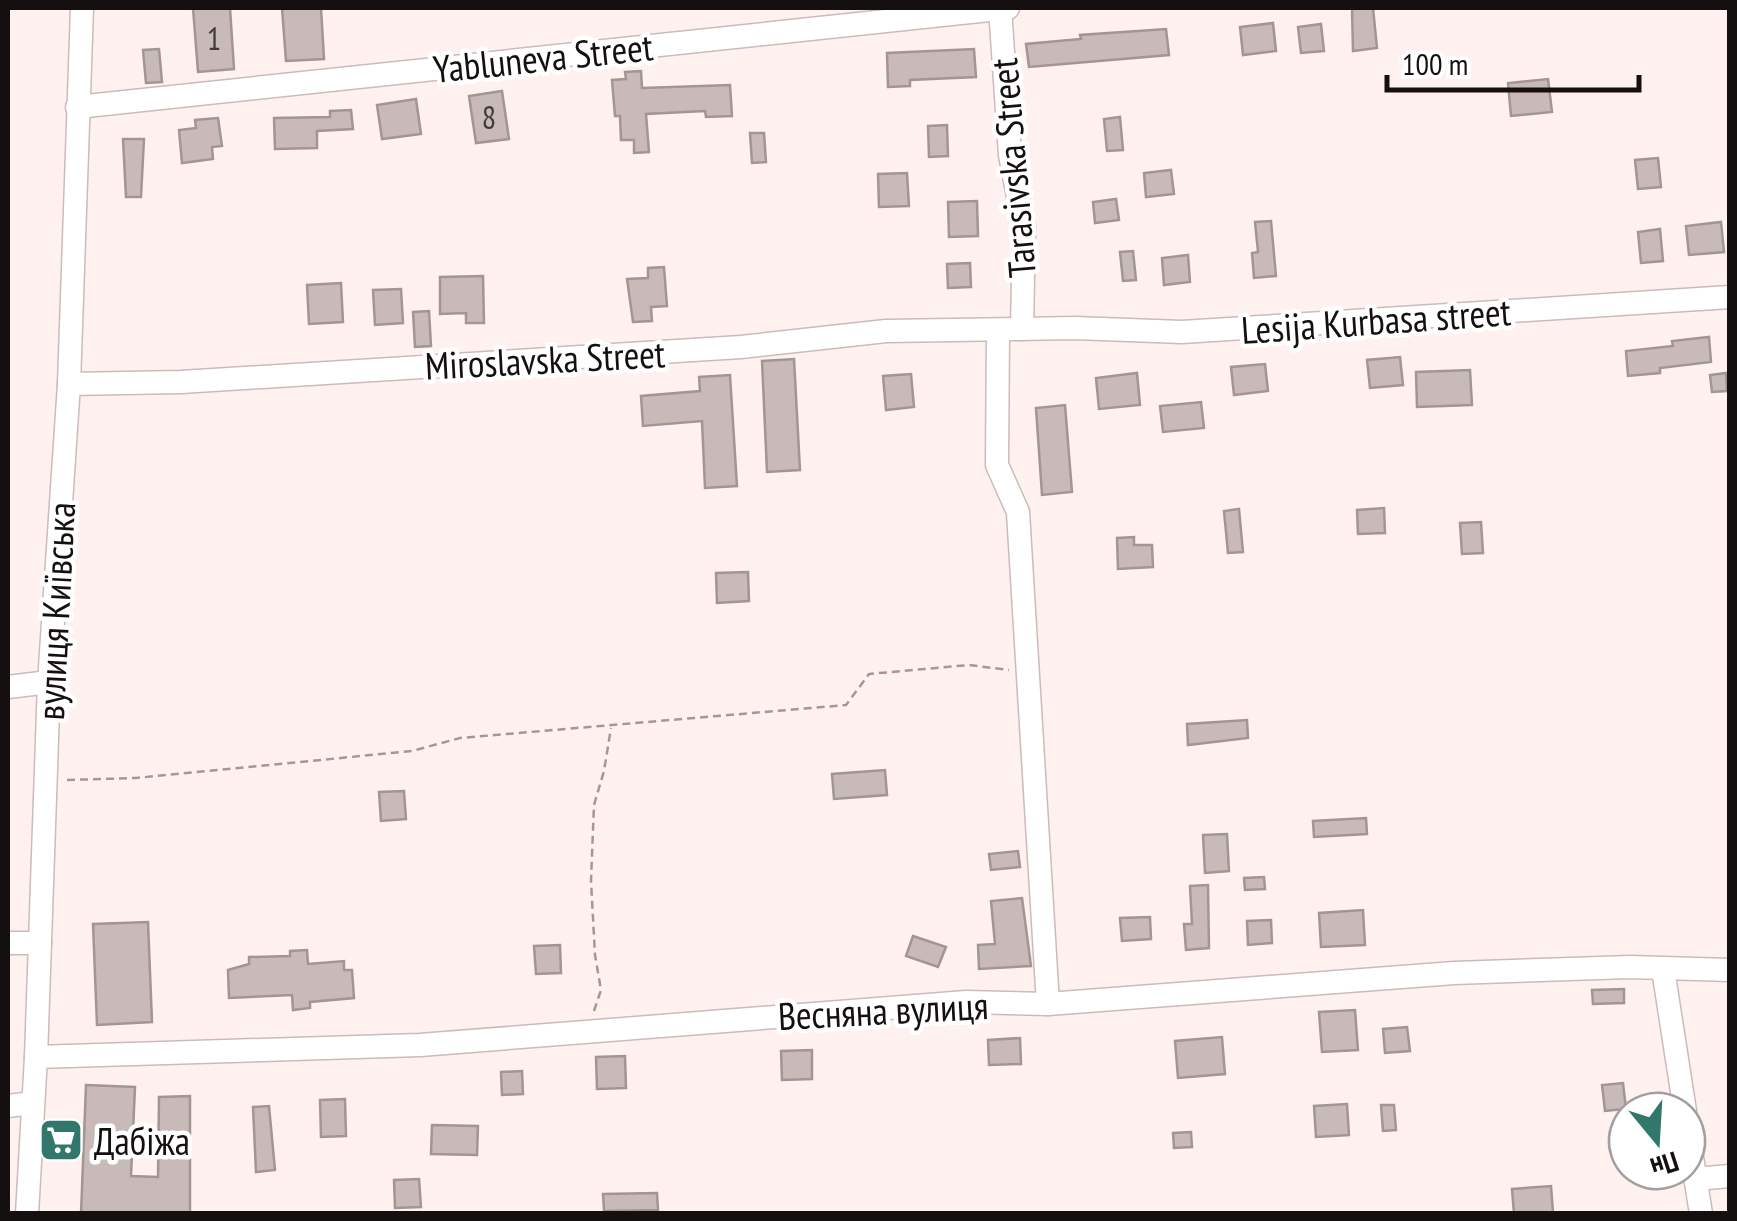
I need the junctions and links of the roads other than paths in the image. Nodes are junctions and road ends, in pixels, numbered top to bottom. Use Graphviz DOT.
graph roads {
  1 [pos="82,8"];
  2 [pos="1000,8"];
  3 [pos="1008,8"];
  4 [pos="77,107"];
  5 [pos="1730,298"];
  6 [pos="1010,330"];
  7 [pos="69,384"];
  8 [pos="49,682"];
  9 [pos="8,687"];
  10 [pos="8,943"];
  11 [pos="40,943"];
  12 [pos="1663,969"];
  13 [pos="1730,970"];
  14 [pos="1048,1004"];
  15 [pos="36,1057"];
  16 [pos="1682,1091"];
  17 [pos="34,1103"];
  18 [pos="8,1106"];
  19 [pos="27,1214"];
  1 -- 4 [label="street, вулиця Київська"];
  2 -- 3 [label="street, Yabluneva Street"];
  2 -- 4 [label="street, Yabluneva Street"];
  2 -- 6 [label="street, Tarasivska Street"];
  4 -- 7 [label="street, вулиця Київська"];
  5 -- 6 [label="street, Lesija Kurbasa street"];
  6 -- 7 [label="street, Miroslavska Street"];
  6 -- 14 [label="street, Tarasivska Street"];
  7 -- 8 [label="street, вулиця Київська"];
  8 -- 9 [label="street"];
  8 -- 11 [label="street, вулиця Київська"];
  10 -- 11 [label="street"];
  11 -- 15 [label="street, вулиця Київська"];
  12 -- 13 [label="street, Весняна вулиця"];
  12 -- 14 [label="street, Весняна вулиця"];
  12 -- 16 [label="street"];
  14 -- 15 [label="street, Весняна вулиця"];
  15 -- 17 [label="street, вулиця Київська"];
  17 -- 18 [label="street"];
  17 -- 19 [label="street, вулиця Київська"];
}
